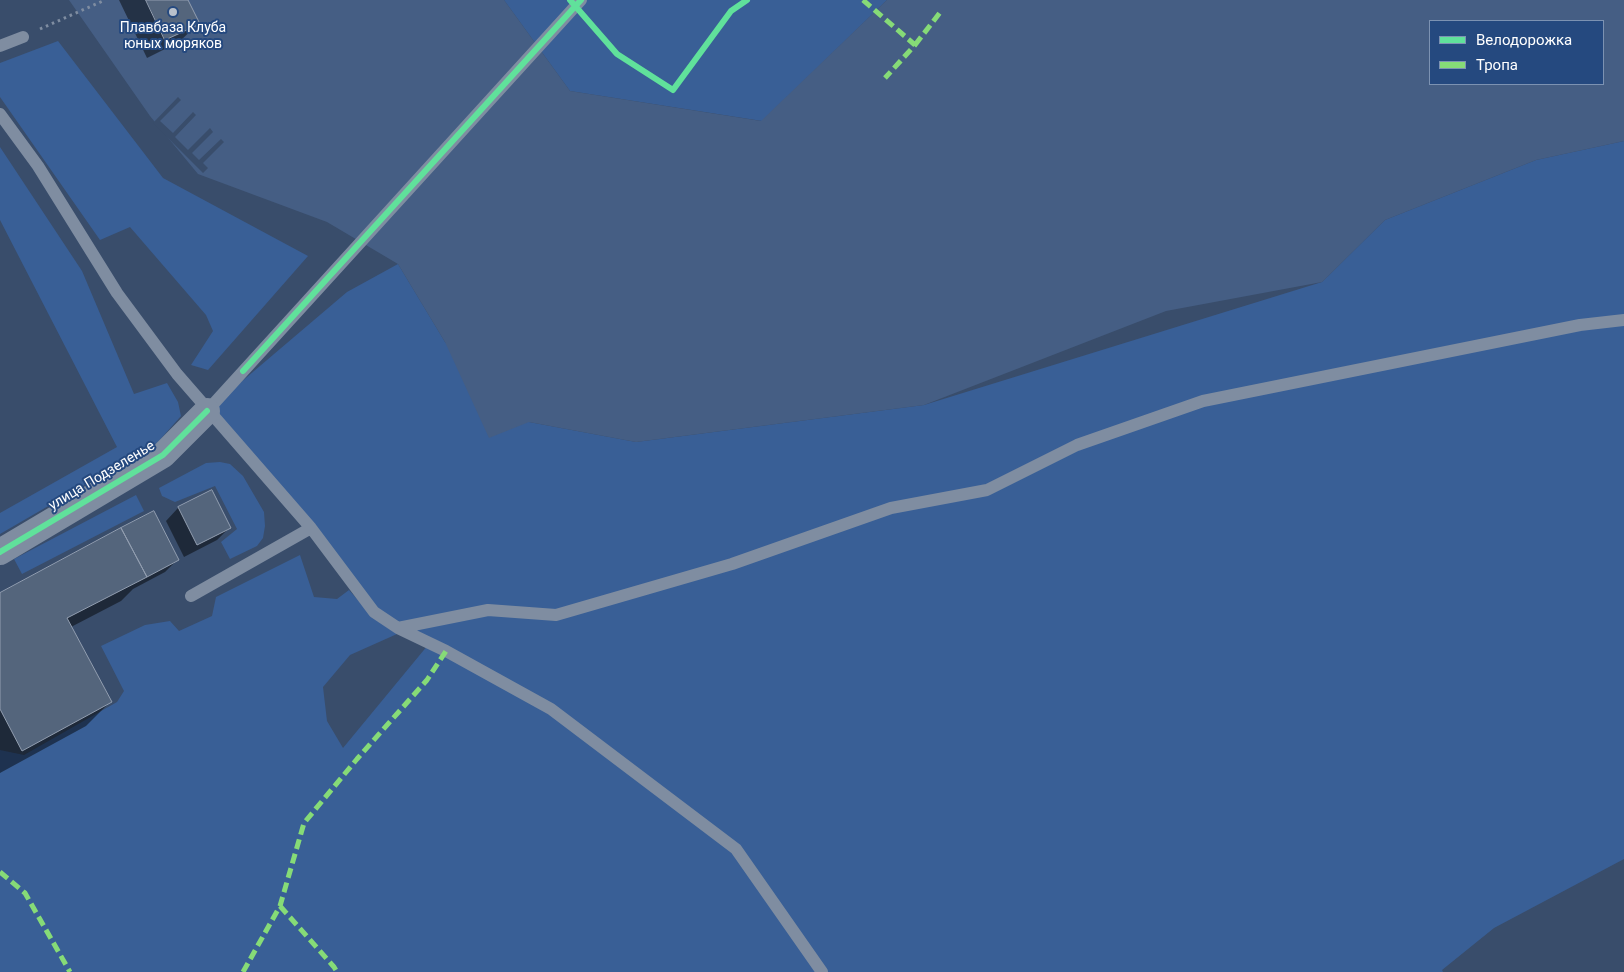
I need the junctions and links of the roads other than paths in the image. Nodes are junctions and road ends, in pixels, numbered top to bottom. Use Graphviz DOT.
graph roads {
  1 [pos="581,0"];
  2 [pos="23,37"];
  3 [pos="0,46"];
  4 [pos="0,114"];
  5 [pos="1624,320"];
  6 [pos="207,411"];
  7 [pos="310,528"];
  8 [pos="0,552"];
  9 [pos="191,596"];
  10 [pos="398,628"];
  11 [pos="822,972"];
  1 -- 6 [label="lane"];
  2 -- 3 [label="lane"];
  4 -- 6 [label="lane"];
  5 -- 10 [label="lane"];
  6 -- 7 [label="lane"];
  6 -- 8 [label="street, улица Подзеленье"];
  7 -- 9 [label="lane"];
  7 -- 10 [label="lane"];
  10 -- 11 [label="lane"];
}
